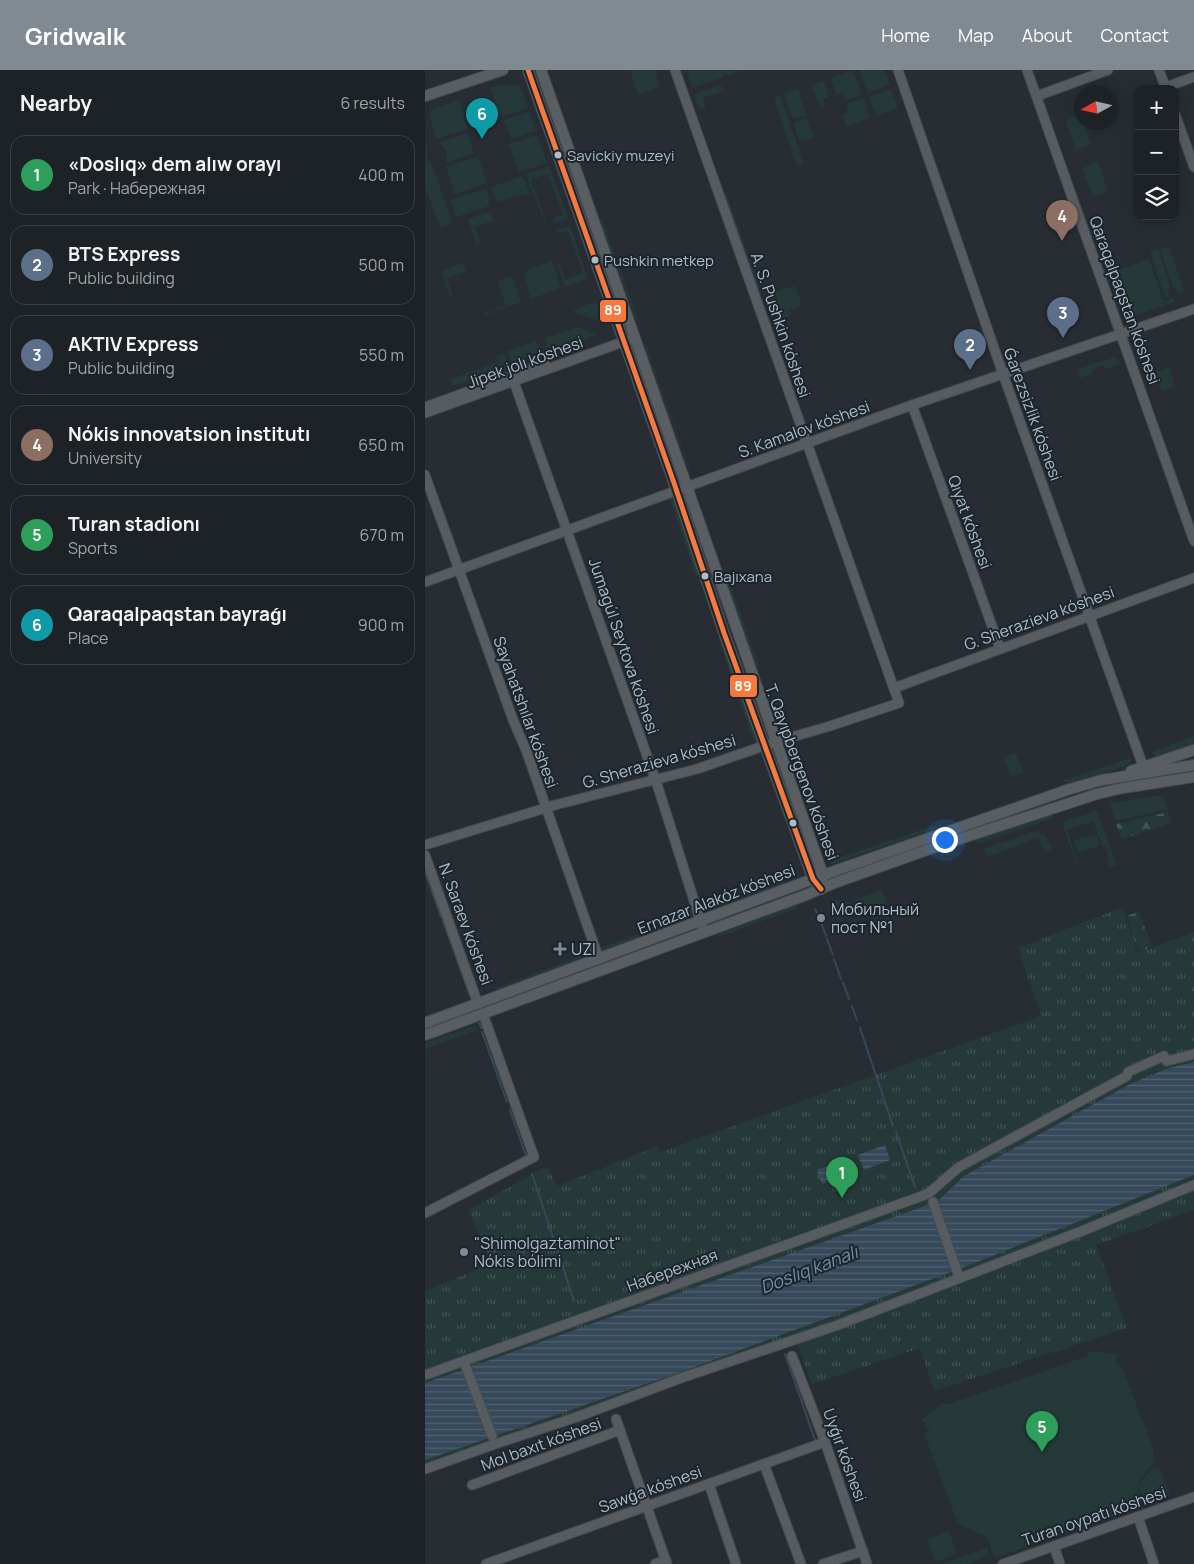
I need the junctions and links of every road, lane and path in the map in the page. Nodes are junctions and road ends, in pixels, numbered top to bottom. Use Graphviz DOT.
graph roads {
  1 [pos="503,70"];
  2 [pos="528,70"];
  3 [pos="541,70"];
  4 [pos="675,70"];
  5 [pos="898,70"];
  6 [pos="1027,70"];
  7 [pos="1108,70"];
  8 [pos="1159,70"];
  9 [pos="1194,77"];
  10 [pos="1165,85"];
  11 [pos="1174,85"];
  12 [pos="425,96"];
  13 [pos="1037,96"];
  14 [pos="1179,125"];
  15 [pos="1194,167"];
  16 [pos="1194,308"];
  17 [pos="1121,333"];
  18 [pos="633,336"];
  19 [pos="623,340"];
  20 [pos="1003,374"];
  21 [pos="514,382"];
  22 [pos="912,405"];
  23 [pos="425,407"];
  24 [pos="425,413"];
  25 [pos="806,443"];
  26 [pos="425,475"];
  27 [pos="681,489"];
  28 [pos="567,530"];
  29 [pos="1194,541"];
  30 [pos="458,570"];
  31 [pos="1194,578"];
  32 [pos="425,582"];
  33 [pos="1089,615"];
  34 [pos="1000,648"];
  35 [pos="894,688"];
  36 [pos="899,703"];
  37 [pos="775,742"];
  38 [pos="765,746"];
  39 [pos="1194,750"];
  40 [pos="1194,765"];
  41 [pos="1143,766"];
  42 [pos="1156,771"];
  43 [pos="1194,777"];
  44 [pos="1102,780"];
  45 [pos="655,781"];
  46 [pos="545,808"];
  47 [pos="999,820"];
  48 [pos="425,844"];
  49 [pos="425,854"];
  50 [pos="813,862"];
  51 [pos="818,877"];
  52 [pos="821,889"];
  53 [pos="702,927"];
  54 [pos="599,959"];
  55 [pos="478,1004"];
  56 [pos="483,1014"];
  57 [pos="425,1023"];
  58 [pos="425,1035"];
  59 [pos="1194,1054"];
  60 [pos="1194,1185"];
  61 [pos="931,1198"];
  62 [pos="425,1213"];
  63 [pos="958,1274"];
  64 [pos="792,1356"];
  65 [pos="467,1368"];
  66 [pos="425,1376"];
  67 [pos="616,1419"];
  68 [pos="620,1430"];
  69 [pos="492,1436"];
  70 [pos="825,1442"];
  71 [pos="764,1464"];
  72 [pos="425,1469"];
  73 [pos="709,1484"];
  74 [pos="472,1485"];
  75 [pos="1194,1497"];
  76 [pos="646,1505"];
  77 [pos="1138,1517"];
  78 [pos="1054,1546"];
  79 [pos="863,1551"];
  80 [pos="512,1560"];
  81 [pos="667,1562"];
  82 [pos="486,1564"];
  83 [pos="655,1564"];
  84 [pos="736,1564"];
  85 [pos="801,1564"];
  86 [pos="823,1564"];
  87 [pos="867,1564"];
  88 [pos="1003,1564"];
  89 [pos="1060,1564"];
  90 [pos="1154,1564"];
  1 -- 12 [label="main road"];
  2 -- 19 [label="main road, T. Qayıpbergenov kóshesi"];
  3 -- 18 [label="main road, T. Qayıpbergenov kóshesi"];
  4 -- 25 [label="street, A. S. Pushkin kóshesi"];
  5 -- 20 [label="street, Ǵarezsizlik kóshesi"];
  6 -- 13 [label="street, Qaraqalpaqstan kóshesi"];
  7 -- 13 [label="street"];
  8 -- 10 [label="street"];
  9 -- 11 [label="street"];
  13 -- 17 [label="street, Qaraqalpaqstan kóshesi"];
  14 -- 15 [label="street"];
  16 -- 17 [label="street, S. Kamalov kóshesi"];
  17 -- 20 [label="street, S. Kamalov kóshesi"];
  17 -- 29 [label="street, Qaraqalpaqstan kóshesi"];
  18 -- 19 [label="street, Jipek jolı kóshesi"];
  18 -- 27 [label="main road, T. Qayıpbergenov kóshesi"];
  19 -- 21 [label="street, Jipek jolı kóshesi"];
  19 -- 23 [label="street, Jipek jolı kóshesi"];
  19 -- 27 [label="main road, T. Qayıpbergenov kóshesi"];
  20 -- 22 [label="street, S. Kamalov kóshesi"];
  20 -- 33 [label="street, Ǵarezsizlik kóshesi"];
  21 -- 24 [label="street, Jipek jolı kóshesi"];
  21 -- 28 [label="street, Jumagúl Seytova kóshesi"];
  22 -- 25 [label="street, S. Kamalov kóshesi"];
  22 -- 34 [label="street, Qıyat kóshesi"];
  25 -- 27 [label="street, S. Kamalov kóshesi"];
  25 -- 35 [label="street, A. S. Pushkin kóshesi"];
  26 -- 30 [label="street, Sayahatshılar kóshesi"];
  27 -- 28 [label="street, S. Kamalov kóshesi"];
  27 -- 37 [label="main road, T. Qayıpbergenov kóshesi"];
  27 -- 38 [label="main road, T. Qayıpbergenov kóshesi"];
  28 -- 30 [label="street, S. Kamalov kóshesi"];
  28 -- 45 [label="street, Jumagúl Seytova kóshesi"];
  30 -- 32 [label="street, S. Kamalov kóshesi"];
  30 -- 46 [label="street, Sayahatshılar kóshesi"];
  31 -- 33 [label="street, G. Sherazieva kóshesi"];
  33 -- 34 [label="street, G. Sherazieva kóshesi"];
  33 -- 41 [label="street, Ǵarezsizlik kóshesi"];
  34 -- 35 [label="street, G. Sherazieva kóshesi"];
  35 -- 36 [label="street, A. S. Pushkin kóshesi"];
  36 -- 37 [label="street, G. Sherazieva kóshesi"];
  37 -- 38 [label="street, G. Sherazieva kóshesi"];
  37 -- 50 [label="main road, T. Qayıpbergenov kóshesi"];
  38 -- 45 [label="street, G. Sherazieva kóshesi"];
  38 -- 50 [label="main road, T. Qayıpbergenov kóshesi"];
  39 -- 41 [label="main road"];
  40 -- 42 [label="main road, Ernazar Alakóz kóshesi"];
  41 -- 42 [label="street"];
  41 -- 44 [label="main road"];
  42 -- 44 [label="main road, Ernazar Alakóz kóshesi"];
  43 -- 47 [label="main road, Ernazar Alakóz kóshesi"];
  44 -- 47 [label="main road, Ernazar Alakóz kóshesi"];
  45 -- 46 [label="street, G. Sherazieva kóshesi"];
  45 -- 53 [label="street, Jumagúl Seytova kóshesi"];
  46 -- 48 [label="street, G. Sherazieva kóshesi"];
  46 -- 54 [label="street, Sayahatshılar kóshesi"];
  47 -- 51 [label="main road, Ernazar Alakóz kóshesi"];
  47 -- 52 [label="main road, Ernazar Alakóz kóshesi"];
  49 -- 55 [label="street, N. Saraev kóshesi"];
  50 -- 51 [label="main road, T. Qayıpbergenov kóshesi"];
  51 -- 52 [label="main road, T. Qayıpbergenov kóshesi"];
  51 -- 53 [label="main road, Ernazar Alakóz kóshesi"];
  52 -- 53 [label="main road, Ernazar Alakóz kóshesi"];
  53 -- 54 [label="main road, Ernazar Alakóz kóshesi"];
  53 -- 56 [label="main road, Ernazar Alakóz kóshesi"];
  54 -- 55 [label="main road, Ernazar Alakóz kóshesi"];
  55 -- 57 [label="main road, Ernazar Alakóz kóshesi"];
  56 -- 58 [label="main road, Ernazar Alakóz kóshesi"];
  56 -- 62 [label="street"];
  59 -- 61 [label="street"];
  60 -- 72 [label="street"];
  61 -- 63 [label="street"];
  61 -- 66 [label="street, Набережная"];
  64 -- 70 [label="street, Uyǵır kóshesi"];
  65 -- 69 [label="street"];
  67 -- 68 [label="street"];
  68 -- 74 [label="street, Mol baxıt kóshesi"];
  68 -- 76 [label="street"];
  70 -- 71 [label="street, Sawǵa kóshesi"];
  70 -- 79 [label="street, Uyǵır kóshesi"];
  71 -- 73 [label="street, Sawǵa kóshesi"];
  71 -- 85 [label="street"];
  73 -- 76 [label="street, Sawǵa kóshesi"];
  73 -- 84 [label="street"];
  75 -- 77 [label="street, Turan oypatı kóshesi"];
  76 -- 80 [label="street, Sawǵa kóshesi"];
  76 -- 81 [label="street"];
  77 -- 78 [label="street, Turan oypatı kóshesi"];
  77 -- 90 [label="street"];
  78 -- 88 [label="street, Turan oypatı kóshesi"];
  78 -- 89 [label="street"];
  79 -- 86 [label="street"];
  79 -- 87 [label="street, Uyǵır kóshesi"];
  80 -- 82 [label="street, Sawǵa kóshesi"];
  81 -- 83 [label="street"];
}
